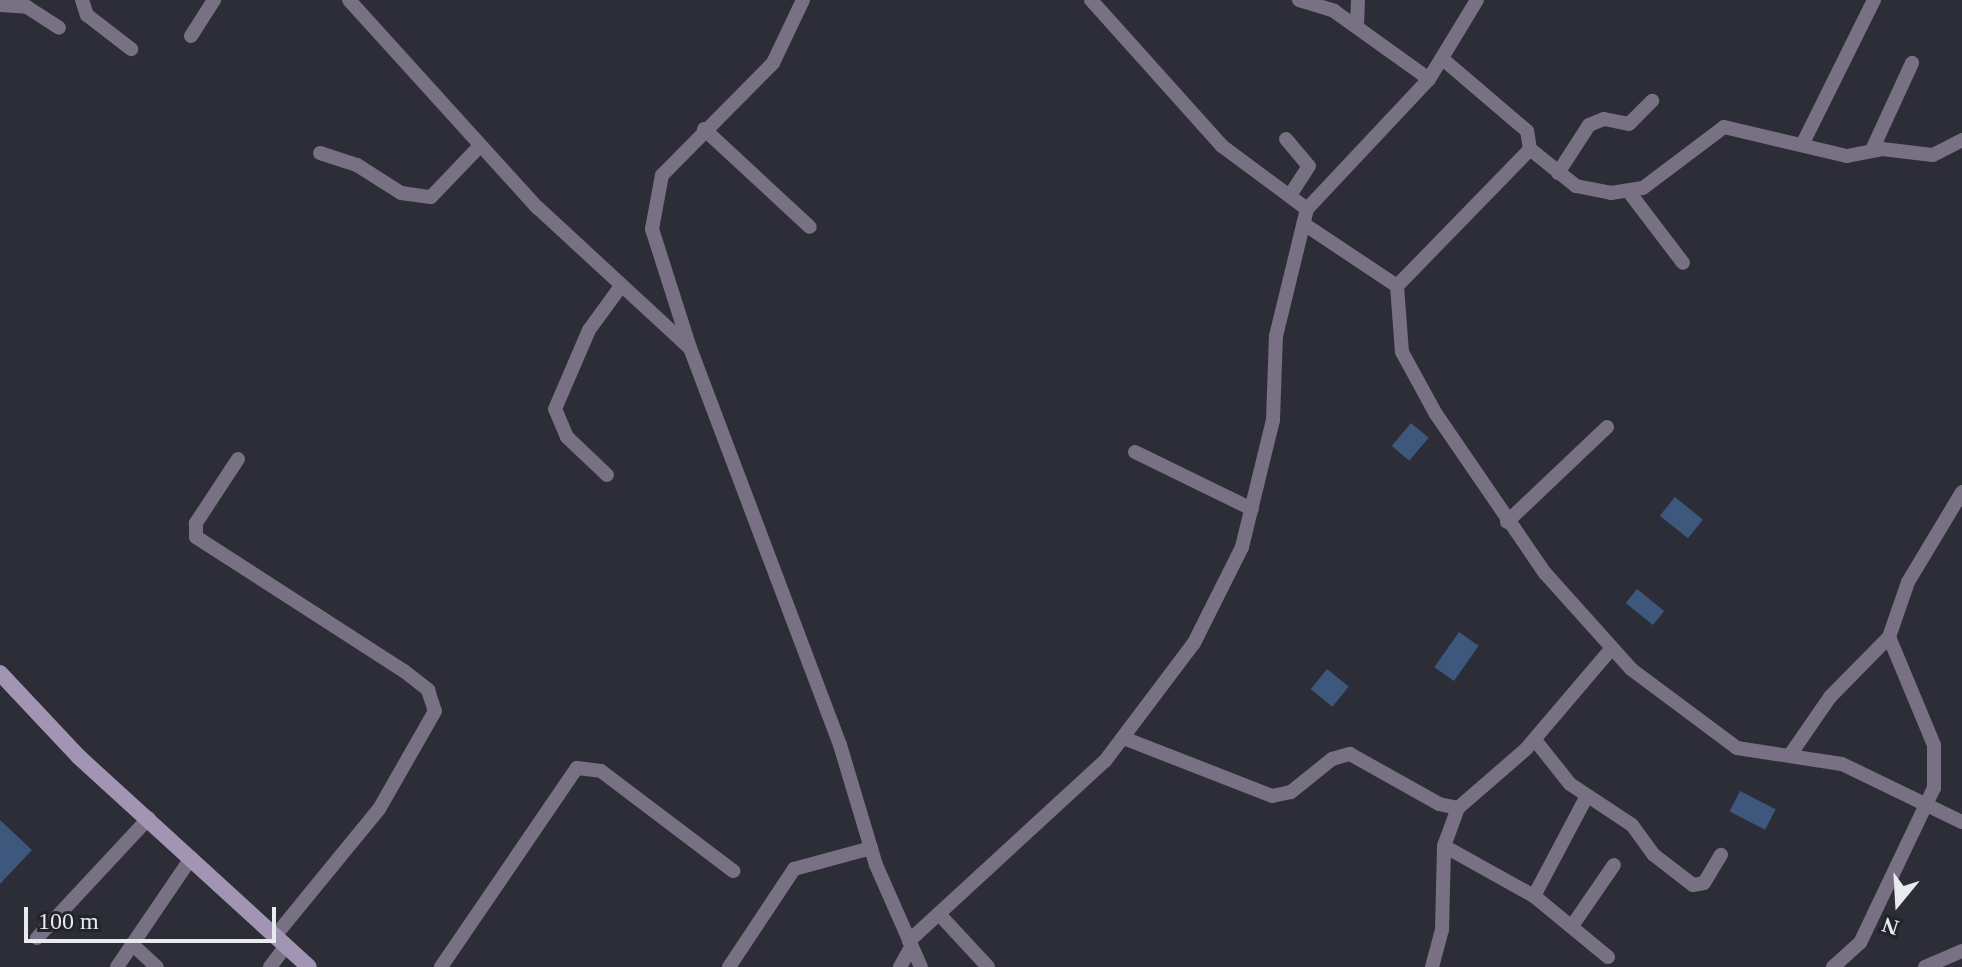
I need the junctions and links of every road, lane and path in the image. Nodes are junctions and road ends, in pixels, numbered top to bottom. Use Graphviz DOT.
graph roads {
  1 [pos="82,0"];
  2 [pos="214,0"];
  3 [pos="349,0"];
  4 [pos="803,0"];
  5 [pos="1091,0"];
  6 [pos="1299,0"];
  7 [pos="1358,0"];
  8 [pos="1477,0"];
  9 [pos="1874,0"];
  10 [pos="0,5"];
  11 [pos="1357,27"];
  12 [pos="59,28"];
  13 [pos="191,36"];
  14 [pos="131,49"];
  15 [pos="1444,60"];
  16 [pos="1912,63"];
  17 [pos="1429,79"];
  18 [pos="1652,101"];
  19 [pos="704,129"];
  20 [pos="1286,139"];
  21 [pos="1962,140"];
  22 [pos="1802,145"];
  23 [pos="479,147"];
  24 [pos="1530,149"];
  25 [pos="1872,150"];
  26 [pos="320,153"];
  27 [pos="1558,173"];
  28 [pos="1629,192"];
  29 [pos="1291,194"];
  30 [pos="1306,217"];
  31 [pos="810,227"];
  32 [pos="1683,263"];
  33 [pos="621,286"];
  34 [pos="1397,286"];
  35 [pos="690,348"];
  36 [pos="1607,427"];
  37 [pos="1135,452"];
  38 [pos="238,459"];
  39 [pos="607,475"];
  40 [pos="1962,492"];
  41 [pos="1252,509"];
  42 [pos="1507,522"];
  43 [pos="1889,637"];
  44 [pos="1611,649"];
  45 [pos="0,673"];
  46 [pos="1126,739"];
  47 [pos="1535,740"];
  48 [pos="1790,755"];
  49 [pos="1587,796"];
  50 [pos="1929,803"];
  51 [pos="1458,808"];
  52 [pos="149,818"];
  53 [pos="1962,822"];
  54 [pos="1444,846"];
  55 [pos="871,848"];
  56 [pos="1721,855"];
  57 [pos="191,858"];
  58 [pos="1614,865"];
  59 [pos="733,871"];
  60 [pos="1534,896"];
  61 [pos="939,914"];
  62 [pos="1572,926"];
  63 [pos="37,938"];
  64 [pos="280,941"];
  65 [pos="132,944"];
  66 [pos="910,944"];
  67 [pos="1962,951"];
  68 [pos="1608,957"];
  69 [pos="117,967"];
  70 [pos="157,967"];
  71 [pos="270,967"];
  72 [pos="309,967"];
  73 [pos="441,967"];
  74 [pos="729,967"];
  75 [pos="900,967"];
  76 [pos="921,967"];
  77 [pos="988,967"];
  78 [pos="1432,967"];
  79 [pos="1833,967"];
  80 [pos="1925,967"];
  1 -- 14 [label="street"];
  2 -- 13 [label="street"];
  3 -- 23 [label="street"];
  4 -- 19 [label="street"];
  5 -- 29 [label="street"];
  6 -- 11 [label="street"];
  7 -- 11 [label="street"];
  8 -- 15 [label="street"];
  9 -- 22 [label="street"];
  10 -- 12 [label="street"];
  11 -- 17 [label="street"];
  15 -- 17 [label="street"];
  15 -- 24 [label="street"];
  16 -- 25 [label="street"];
  17 -- 30 [label="street"];
  18 -- 27 [label="street"];
  19 -- 31 [label="street"];
  19 -- 35 [label="street"];
  20 -- 29 [label="street"];
  21 -- 25 [label="street"];
  22 -- 25 [label="street"];
  22 -- 28 [label="street"];
  23 -- 26 [label="street"];
  23 -- 33 [label="street"];
  24 -- 27 [label="street"];
  24 -- 34 [label="street"];
  27 -- 28 [label="street"];
  28 -- 32 [label="street"];
  29 -- 30 [label="street"];
  30 -- 34 [label="street"];
  30 -- 41 [label="street"];
  33 -- 35 [label="street"];
  33 -- 39 [label="street"];
  34 -- 42 [label="street"];
  35 -- 55 [label="street"];
  36 -- 42 [label="street"];
  37 -- 41 [label="street"];
  38 -- 64 [label="street"];
  40 -- 43 [label="street"];
  41 -- 46 [label="street"];
  42 -- 44 [label="street"];
  43 -- 48 [label="street"];
  43 -- 50 [label="street"];
  44 -- 47 [label="street"];
  44 -- 48 [label="street"];
  45 -- 52 [label="main road"];
  46 -- 51 [label="street"];
  46 -- 61 [label="street"];
  47 -- 49 [label="street"];
  47 -- 51 [label="street"];
  48 -- 50 [label="street"];
  49 -- 56 [label="street"];
  49 -- 60 [label="street"];
  50 -- 53 [label="street"];
  50 -- 79 [label="street"];
  51 -- 54 [label="street"];
  52 -- 57 [label="main road"];
  52 -- 63 [label="street"];
  54 -- 60 [label="street"];
  54 -- 78 [label="street"];
  55 -- 66 [label="street"];
  55 -- 74 [label="street"];
  57 -- 64 [label="main road"];
  57 -- 65 [label="street"];
  58 -- 62 [label="street"];
  59 -- 73 [label="street"];
  60 -- 62 [label="street"];
  61 -- 66 [label="street"];
  61 -- 77 [label="street"];
  62 -- 68 [label="street"];
  64 -- 71 [label="street"];
  64 -- 72 [label="main road"];
  65 -- 69 [label="street"];
  65 -- 70 [label="street"];
  66 -- 75 [label="street"];
  66 -- 76 [label="street"];
  67 -- 80 [label="street"];
}
